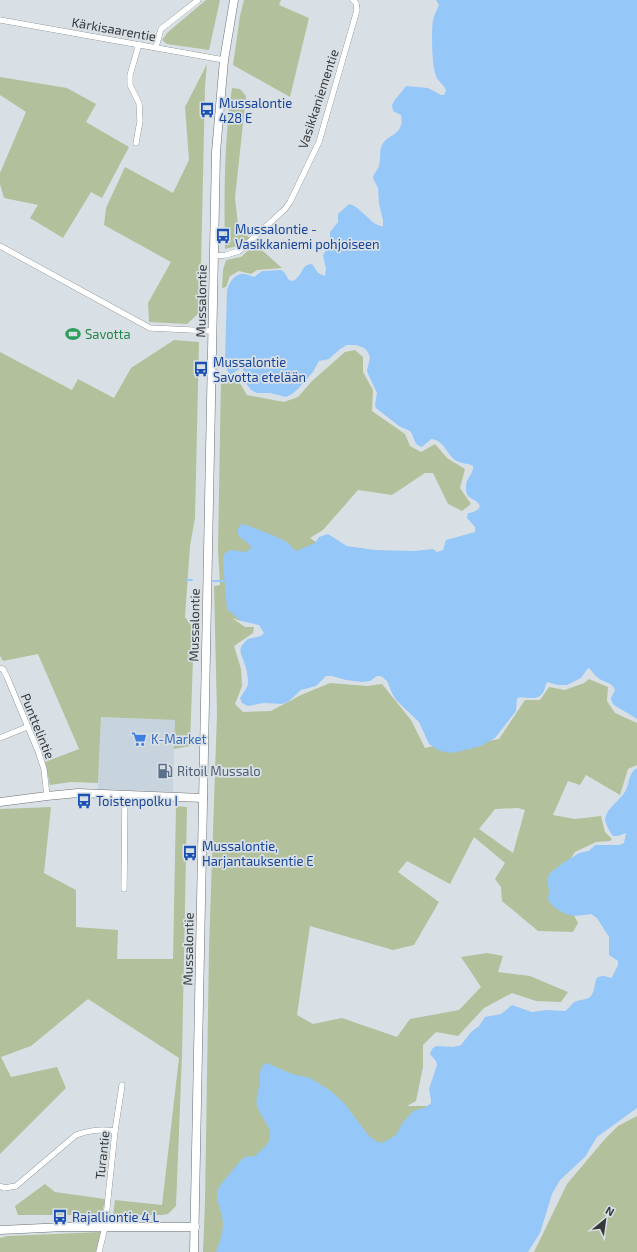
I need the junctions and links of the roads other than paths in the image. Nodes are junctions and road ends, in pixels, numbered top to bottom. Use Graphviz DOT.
graph roads {
  1 [pos="198,0"];
  2 [pos="234,0"];
  3 [pos="353,0"];
  4 [pos="0,20"];
  5 [pos="138,44"];
  6 [pos="156,47"];
  7 [pos="224,60"];
  8 [pos="136,143"];
  9 [pos="0,246"];
  10 [pos="213,256"];
  11 [pos="212,331"];
  12 [pos="0,668"];
  13 [pos="27,727"];
  14 [pos="0,738"];
  15 [pos="125,794"];
  16 [pos="47,796"];
  17 [pos="203,798"];
  18 [pos="0,802"];
  19 [pos="124,889"];
  20 [pos="122,1085"];
  21 [pos="115,1131"];
  22 [pos="0,1186"];
  23 [pos="105,1227"];
  24 [pos="195,1227"];
  25 [pos="0,1230"];
  26 [pos="99,1252"];
  27 [pos="194,1252"];
  1 -- 6 [label="street"];
  2 -- 7 [label="main road, Mussalontie"];
  3 -- 10 [label="street, Vasikkaniementie"];
  4 -- 5 [label="street, Kärkisaarentie"];
  5 -- 6 [label="street, Kärkisaarentie"];
  5 -- 8 [label="street"];
  6 -- 7 [label="street, Kärkisaarentie"];
  7 -- 10 [label="main road, Mussalontie"];
  9 -- 11 [label="street"];
  10 -- 11 [label="main road, Mussalontie"];
  11 -- 17 [label="main road, Mussalontie"];
  12 -- 13 [label="street, Punttelintie"];
  13 -- 14 [label="street"];
  13 -- 16 [label="street, Punttelintie"];
  15 -- 16 [label="main road"];
  15 -- 17 [label="main road"];
  15 -- 19 [label="street"];
  16 -- 18 [label="main road"];
  17 -- 24 [label="main road, Mussalontie"];
  20 -- 21 [label="street, Turantie"];
  21 -- 22 [label="street"];
  21 -- 23 [label="street, Turantie"];
  23 -- 24 [label="main road"];
  23 -- 25 [label="main road"];
  23 -- 26 [label="street, Turantie"];
  24 -- 27 [label="main road, Mussalontie"];
}
